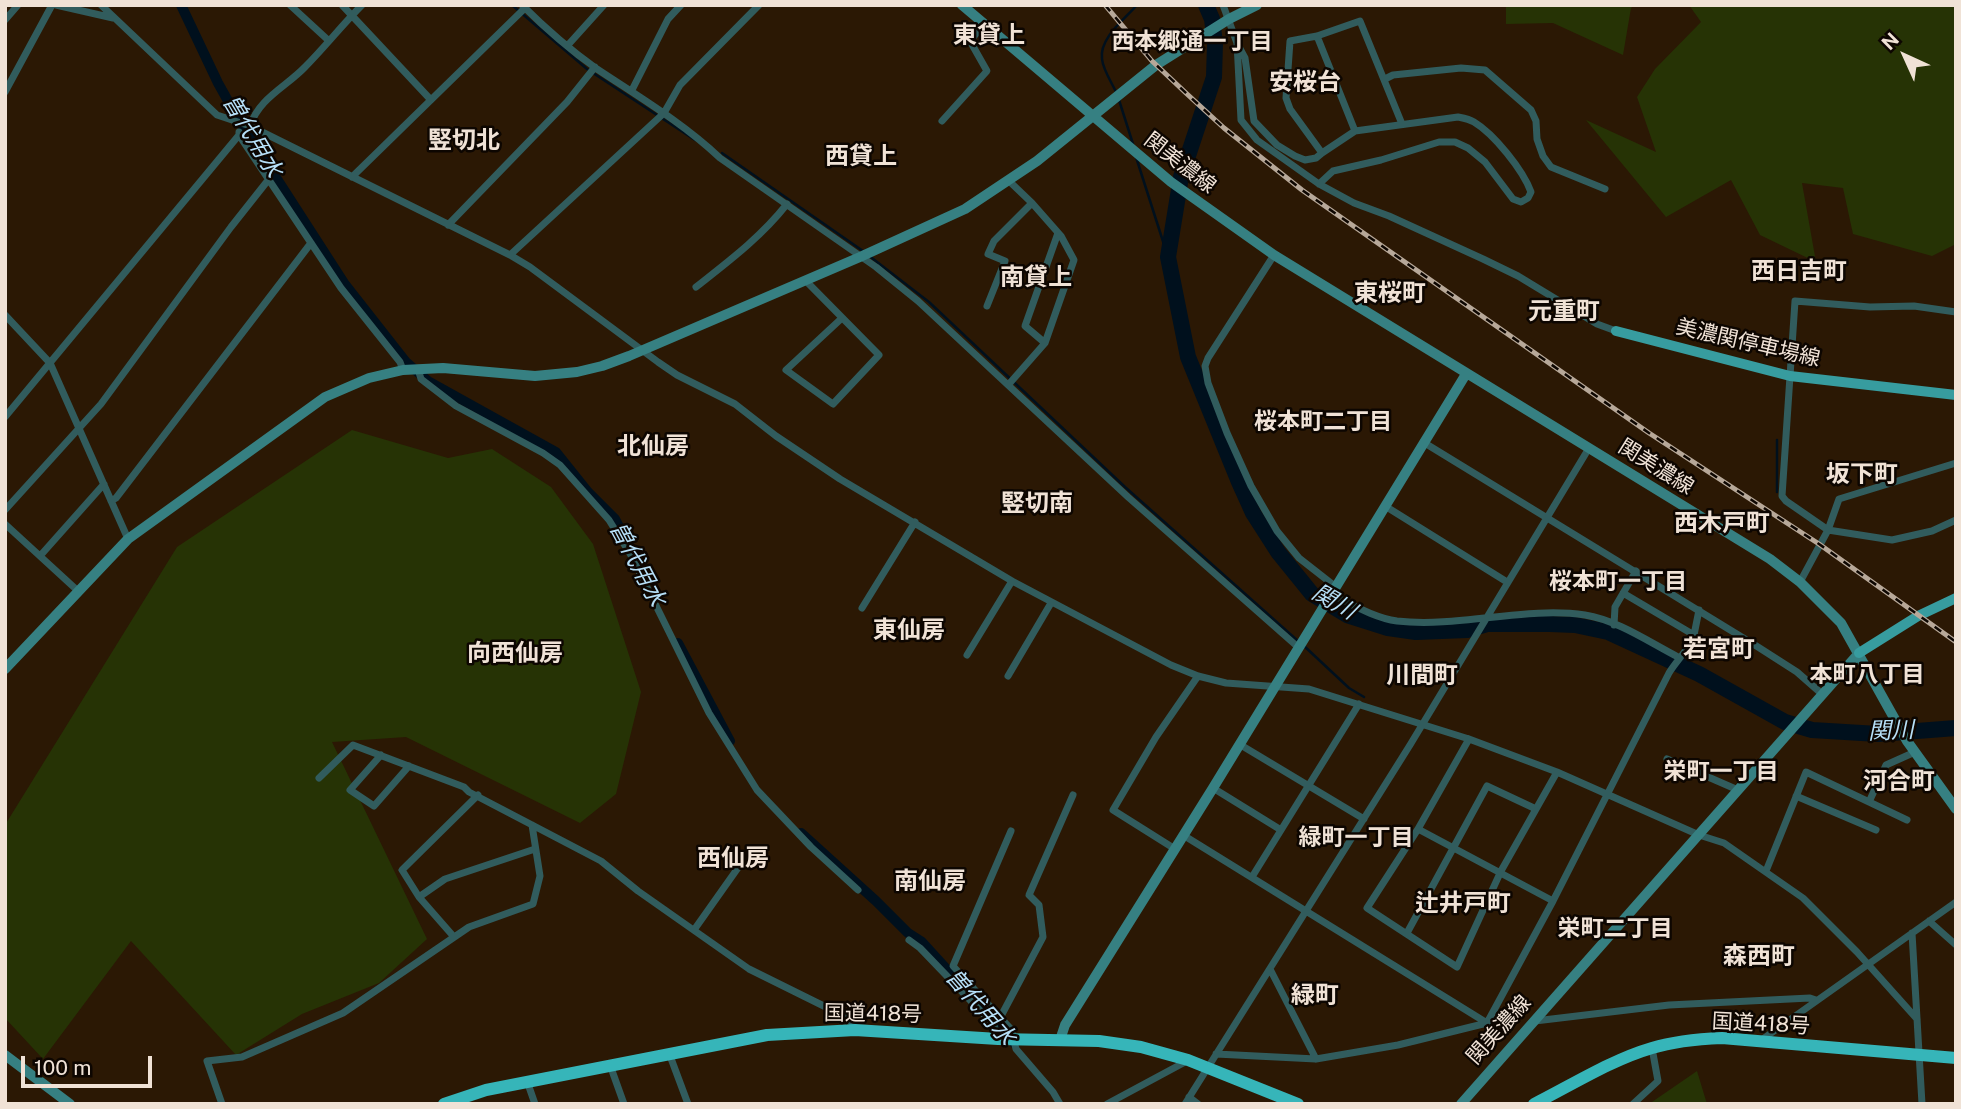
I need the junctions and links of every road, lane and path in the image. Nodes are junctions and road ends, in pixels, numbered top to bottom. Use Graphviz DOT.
graph roads {
  1 [pos="18,5"];
  2 [pos="54,5"];
  3 [pos="102,5"];
  4 [pos="290,5"];
  5 [pos="342,5"];
  6 [pos="362,5"];
  7 [pos="604,5"];
  8 [pos="681,5"];
  9 [pos="759,5"];
  10 [pos="962,5"];
  11 [pos="1223,5"];
  12 [pos="1257,5"];
  13 [pos="523,7"];
  14 [pos="352,15"];
  15 [pos="114,18"];
  16 [pos="5,20"];
  17 [pos="1229,20"];
  18 [pos="984,24"];
  19 [pos="1317,36"];
  20 [pos="328,40"];
  21 [pos="1237,43"];
  22 [pos="569,45"];
  23 [pos="595,67"];
  24 [pos="1385,79"];
  25 [pos="632,90"];
  26 [pos="5,92"];
  27 [pos="431,100"];
  28 [pos="664,113"];
  29 [pos="1092,117"];
  30 [pos="942,121"];
  31 [pos="239,124"];
  32 [pos="1402,124"];
  33 [pos="250,126"];
  34 [pos="1355,131"];
  35 [pos="239,135"];
  36 [pos="1322,153"];
  37 [pos="352,177"];
  38 [pos="269,179"];
  39 [pos="1008,180"];
  40 [pos="1319,184"];
  41 [pos="1605,189"];
  42 [pos="1032,203"];
  43 [pos="787,204"];
  44 [pos="449,225"];
  45 [pos="1058,233"];
  46 [pos="312,243"];
  47 [pos="510,255"];
  48 [pos="1274,255"];
  49 [pos="860,257"];
  50 [pos="804,280"];
  51 [pos="696,287"];
  52 [pos="988,306"];
  53 [pos="1956,312"];
  54 [pos="5,316"];
  55 [pos="842,318"];
  56 [pos="1616,331"];
  57 [pos="1045,343"];
  58 [pos="642,350"];
  59 [pos="50,363"];
  60 [pos="418,369"];
  61 [pos="403,370"];
  62 [pos="1466,374"];
  63 [pos="1790,376"];
  64 [pos="1009,384"];
  65 [pos="1956,395"];
  66 [pos="5,417"];
  67 [pos="80,430"];
  68 [pos="1423,442"];
  69 [pos="1589,448"];
  70 [pos="1956,463"];
  71 [pos="104,484"];
  72 [pos="111,501"];
  73 [pos="1385,506"];
  74 [pos="5,510"];
  75 [pos="1548,517"];
  76 [pos="1956,520"];
  77 [pos="915,523"];
  78 [pos="5,524"];
  79 [pos="1828,530"];
  80 [pos="128,539"];
  81 [pos="40,556"];
  82 [pos="1636,571"];
  83 [pos="1012,581"];
  84 [pos="1507,582"];
  85 [pos="1800,582"];
  86 [pos="78,591"];
  87 [pos="1334,591"];
  88 [pos="1623,593"];
  89 [pos="1956,598"];
  90 [pos="1051,603"];
  91 [pos="862,608"];
  92 [pos="1699,610"];
  93 [pos="1484,620"];
  94 [pos="1614,625"];
  95 [pos="1694,635"];
  96 [pos="1299,648"];
  97 [pos="1859,653"];
  98 [pos="967,655"];
  99 [pos="1678,657"];
  100 [pos="5,669"];
  101 [pos="1008,676"];
  102 [pos="1198,676"];
  103 [pos="1275,688"];
  104 [pos="1822,695"];
  105 [pos="1359,704"];
  106 [pos="1421,724"];
  107 [pos="1469,739"];
  108 [pos="1238,744"];
  109 [pos="1915,752"];
  110 [pos="381,755"];
  111 [pos="1667,759"];
  112 [pos="409,766"];
  113 [pos="1557,772"];
  114 [pos="319,778"];
  115 [pos="1309,785"];
  116 [pos="1213,788"];
  117 [pos="1738,790"];
  118 [pos="1607,793"];
  119 [pos="478,795"];
  120 [pos="1073,795"];
  121 [pos="1796,796"];
  122 [pos="1869,802"];
  123 [pos="1954,804"];
  124 [pos="1536,809"];
  125 [pos="1364,818"];
  126 [pos="1908,820"];
  127 [pos="532,825"];
  128 [pos="1418,829"];
  129 [pos="1281,830"];
  130 [pos="1876,830"];
  131 [pos="1011,831"];
  132 [pos="1183,835"];
  133 [pos="1699,835"];
  134 [pos="1453,847"];
  135 [pos="536,849"];
  136 [pos="1175,849"];
  137 [pos="740,865"];
  138 [pos="1501,871"];
  139 [pos="1766,871"];
  140 [pos="1252,877"];
  141 [pos="858,890"];
  142 [pos="419,897"];
  143 [pos="1553,901"];
  144 [pos="1956,902"];
  145 [pos="1306,912"];
  146 [pos="1929,921"];
  147 [pos="694,930"];
  148 [pos="1407,933"];
  149 [pos="1912,933"];
  150 [pos="454,937"];
  151 [pos="909,940"];
  152 [pos="1956,945"];
  153 [pos="1866,964"];
  154 [pos="1270,969"];
  155 [pos="1816,1000"];
  156 [pos="1000,1018"];
  157 [pos="1917,1019"];
  158 [pos="1533,1021"];
  159 [pos="1487,1023"];
  160 [pos="855,1030"];
  161 [pos="998,1039"];
  162 [pos="1013,1039"];
  163 [pos="1060,1040"];
  164 [pos="1760,1041"];
  165 [pos="1652,1048"];
  166 [pos="669,1053"];
  167 [pos="1216,1054"];
  168 [pos="5,1055"];
  169 [pos="1919,1055"];
  170 [pos="1316,1059"];
  171 [pos="1188,1060"];
  172 [pos="1954,1061"];
  173 [pos="610,1064"];
  174 [pos="1208,1068"];
  175 [pos="527,1081"];
  176 [pos="1187,1100"];
  177 [pos="70,1104"];
  178 [pos="222,1104"];
  179 [pos="444,1104"];
  180 [pos="535,1104"];
  181 [pos="624,1104"];
  182 [pos="688,1104"];
  183 [pos="1060,1104"];
  184 [pos="1107,1104"];
  185 [pos="1198,1104"];
  186 [pos="1298,1104"];
  187 [pos="1461,1104"];
  188 [pos="1534,1104"];
  189 [pos="1633,1104"];
  190 [pos="1922,1104"];
  1 -- 16 [label="street"];
  2 -- 15 [label="street"];
  2 -- 26 [label="street"];
  3 -- 15 [label="street"];
  4 -- 20 [label="street"];
  5 -- 14 [label="street"];
  6 -- 14 [label="street"];
  7 -- 22 [label="street"];
  8 -- 25 [label="street"];
  9 -- 28 [label="street"];
  10 -- 18 [label="street, 関美濃線"];
  11 -- 17 [label="street"];
  12 -- 17 [label="street"];
  13 -- 22 [label="street"];
  13 -- 27 [label="street"];
  14 -- 20 [label="street"];
  14 -- 27 [label="street"];
  15 -- 31 [label="street"];
  17 -- 21 [label="street"];
  17 -- 29 [label="street"];
  18 -- 29 [label="street, 関美濃線"];
  18 -- 30 [label="street"];
  19 -- 24 [label="street"];
  19 -- 34 [label="street"];
  19 -- 36 [label="street"];
  20 -- 33 [label="street"];
  21 -- 36 [label="street"];
  21 -- 40 [label="street"];
  22 -- 23 [label="street"];
  23 -- 25 [label="street"];
  23 -- 44 [label="street"];
  24 -- 32 [label="street"];
  24 -- 41 [label="street"];
  25 -- 28 [label="street"];
  27 -- 37 [label="street"];
  28 -- 43 [label="street"];
  28 -- 47 [label="street"];
  29 -- 39 [label="street"];
  29 -- 48 [label="street, 関美濃線"];
  31 -- 33 [label="street"];
  31 -- 35 [label="street"];
  32 -- 34 [label="street"];
  32 -- 40 [label="street"];
  33 -- 37 [label="street"];
  34 -- 36 [label="street"];
  35 -- 38 [label="street"];
  35 -- 59 [label="street"];
  37 -- 44 [label="street"];
  38 -- 46 [label="street"];
  38 -- 67 [label="street"];
  39 -- 42 [label="street"];
  39 -- 49 [label="street"];
  40 -- 56 [label="street"];
  42 -- 45 [label="street"];
  42 -- 52 [label="street"];
  43 -- 49 [label="street"];
  43 -- 51 [label="street"];
  44 -- 47 [label="street"];
  45 -- 57 [label="street"];
  45 -- 57 [label="street"];
  46 -- 61 [label="street"];
  46 -- 72 [label="street"];
  47 -- 58 [label="street"];
  48 -- 62 [label="street, 関美濃線"];
  48 -- 87 [label="street"];
  49 -- 50 [label="street"];
  49 -- 64 [label="street"];
  50 -- 55 [label="street"];
  50 -- 58 [label="street"];
  53 -- 63 [label="street"];
  54 -- 59 [label="street"];
  55 -- 55 [label="street"];
  56 -- 63 [label="main road, 美濃関停車場線"];
  57 -- 64 [label="street"];
  58 -- 60 [label="street"];
  58 -- 77 [label="street"];
  59 -- 66 [label="street"];
  59 -- 67 [label="street"];
  60 -- 61 [label="street"];
  60 -- 141 [label="street"];
  61 -- 80 [label="street"];
  62 -- 68 [label="street"];
  62 -- 69 [label="street, 関美濃線"];
  63 -- 65 [label="main road, 美濃関停車場線"];
  63 -- 79 [label="street"];
  64 -- 96 [label="street"];
  67 -- 71 [label="street"];
  67 -- 74 [label="street"];
  68 -- 73 [label="street"];
  68 -- 75 [label="street"];
  69 -- 75 [label="street"];
  69 -- 85 [label="street, 関美濃線"];
  70 -- 79 [label="street"];
  71 -- 72 [label="street"];
  71 -- 81 [label="street"];
  72 -- 80 [label="street"];
  73 -- 84 [label="street"];
  73 -- 87 [label="street"];
  75 -- 82 [label="street"];
  75 -- 84 [label="street"];
  76 -- 79 [label="street"];
  77 -- 83 [label="street"];
  77 -- 91 [label="street"];
  78 -- 81 [label="street"];
  79 -- 85 [label="street"];
  80 -- 86 [label="street"];
  81 -- 86 [label="street"];
  82 -- 88 [label="street"];
  82 -- 92 [label="street"];
  83 -- 90 [label="street"];
  83 -- 98 [label="street"];
  84 -- 93 [label="street"];
  85 -- 97 [label="street, 関美濃線"];
  86 -- 100 [label="street"];
  87 -- 93 [label="street"];
  87 -- 96 [label="street"];
  88 -- 94 [label="street"];
  88 -- 95 [label="street"];
  89 -- 97 [label="main road"];
  90 -- 101 [label="street"];
  90 -- 102 [label="street"];
  92 -- 95 [label="street"];
  92 -- 104 [label="street"];
  93 -- 94 [label="street"];
  93 -- 106 [label="street"];
  94 -- 99 [label="street"];
  95 -- 99 [label="street"];
  96 -- 103 [label="street"];
  97 -- 104 [label="street, 関美濃線"];
  97 -- 109 [label="street"];
  99 -- 118 [label="street"];
  102 -- 103 [label="street"];
  102 -- 136 [label="street"];
  103 -- 105 [label="street"];
  103 -- 108 [label="street"];
  104 -- 117 [label="street, 関美濃線"];
  105 -- 106 [label="street"];
  105 -- 115 [label="street"];
  106 -- 107 [label="street"];
  106 -- 125 [label="street"];
  107 -- 113 [label="street"];
  107 -- 128 [label="street"];
  108 -- 115 [label="street"];
  108 -- 116 [label="street"];
  109 -- 122 [label="street"];
  109 -- 123 [label="street"];
  110 -- 112 [label="street"];
  110 -- 112 [label="street"];
  110 -- 114 [label="street"];
  111 -- 117 [label="street"];
  112 -- 119 [label="street"];
  113 -- 118 [label="street"];
  113 -- 124 [label="street"];
  115 -- 125 [label="street"];
  115 -- 129 [label="street"];
  116 -- 129 [label="street"];
  116 -- 132 [label="street"];
  117 -- 133 [label="street, 関美濃線"];
  118 -- 133 [label="street"];
  118 -- 143 [label="street"];
  119 -- 127 [label="street"];
  119 -- 142 [label="street"];
  120 -- 156 [label="street"];
  121 -- 122 [label="street"];
  121 -- 130 [label="street"];
  121 -- 139 [label="street"];
  122 -- 126 [label="street"];
  124 -- 134 [label="street"];
  124 -- 138 [label="street"];
  125 -- 145 [label="street"];
  127 -- 135 [label="street"];
  127 -- 147 [label="street"];
  128 -- 134 [label="street"];
  128 -- 148 [label="street"];
  129 -- 140 [label="street"];
  131 -- 156 [label="street"];
  132 -- 136 [label="street"];
  132 -- 140 [label="street"];
  133 -- 139 [label="street"];
  133 -- 158 [label="street, 関美濃線"];
  134 -- 138 [label="street"];
  134 -- 148 [label="street"];
  135 -- 142 [label="street"];
  135 -- 150 [label="street"];
  136 -- 163 [label="street"];
  137 -- 147 [label="street"];
  138 -- 143 [label="street"];
  138 -- 148 [label="street"];
  139 -- 153 [label="street"];
  140 -- 145 [label="street"];
  142 -- 150 [label="street"];
  143 -- 159 [label="street"];
  144 -- 146 [label="street"];
  145 -- 154 [label="street"];
  145 -- 159 [label="street"];
  146 -- 149 [label="street"];
  146 -- 152 [label="street"];
  147 -- 160 [label="street"];
  149 -- 153 [label="street"];
  149 -- 157 [label="street"];
  150 -- 178 [label="street"];
  151 -- 161 [label="street"];
  153 -- 155 [label="street"];
  153 -- 157 [label="street"];
  154 -- 167 [label="street"];
  154 -- 170 [label="street"];
  155 -- 158 [label="street"];
  155 -- 164 [label="street"];
  156 -- 162 [label="street"];
  157 -- 169 [label="street"];
  158 -- 187 [label="street, 関美濃線"];
  159 -- 170 [label="street"];
  160 -- 161 [label="highway, 国道418号"];
  160 -- 166 [label="highway, 国道418号"];
  161 -- 162 [label="highway, 国道418号"];
  162 -- 163 [label="highway, 国道418号"];
  162 -- 183 [label="street"];
  163 -- 171 [label="highway, 国道418号"];
  164 -- 165 [label="highway, 国道418号"];
  164 -- 169 [label="highway, 国道418号"];
  165 -- 188 [label="highway, 国道418号"];
  165 -- 189 [label="street"];
  166 -- 173 [label="highway, 国道418号"];
  166 -- 182 [label="street"];
  167 -- 170 [label="street"];
  167 -- 174 [label="street"];
  168 -- 177 [label="street"];
  169 -- 172 [label="highway, 国道418号"];
  169 -- 190 [label="street"];
  171 -- 174 [label="highway, 国道418号"];
  171 -- 184 [label="street"];
  173 -- 175 [label="highway, 国道418号"];
  173 -- 181 [label="street"];
  174 -- 176 [label="street"];
  174 -- 186 [label="highway, 国道418号"];
  175 -- 179 [label="highway, 国道418号"];
  175 -- 180 [label="street"];
  176 -- 185 [label="street"];
}
